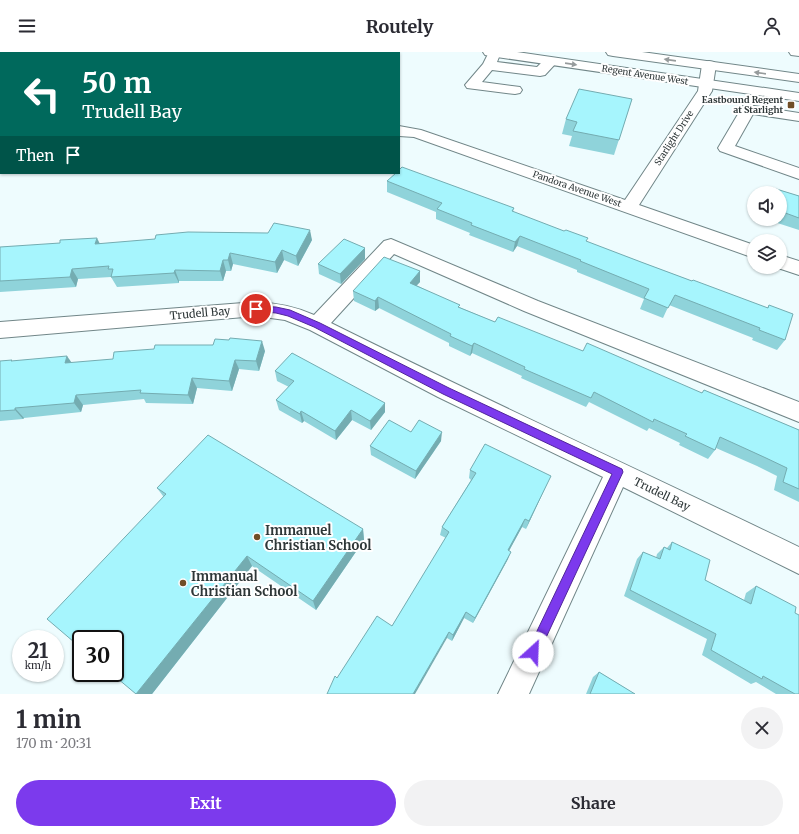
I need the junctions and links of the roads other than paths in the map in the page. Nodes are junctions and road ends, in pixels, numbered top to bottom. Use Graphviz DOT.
graph roads {
  1 [pos="613,52"];
  2 [pos="796,52"];
  3 [pos="799,52"];
  4 [pos="492,56"];
  5 [pos="709,65"];
  6 [pos="799,78"];
  7 [pos="708,84"];
  8 [pos="515,90"];
  9 [pos="799,97"];
  10 [pos="799,117"];
  11 [pos="400,131"];
  12 [pos="798,171"];
  13 [pos="629,207"];
  14 [pos="747,249"];
  15 [pos="787,264"];
  16 [pos="799,268"];
  17 [pos="317,325"];
  18 [pos="0,330"];
  19 [pos="799,412"];
  20 [pos="618,472"];
  21 [pos="799,561"];
  22 [pos="513,694"];
  5 -- 1 [label="street, Regent Avenue West, one-way"];
  2 -- 3 [label="street"];
  4 -- 7 [label="street, Regent Avenue West, one-way"];
  4 -- 8 [label="street"];
  6 -- 5 [label="street, Regent Avenue West, one-way"];
  5 -- 7 [label="street, Starlight Drive"];
  7 -- 9 [label="street, Regent Avenue West"];
  7 -- 13 [label="street, Starlight Drive"];
  10 -- 12 [label="street"];
  11 -- 13 [label="street, Pandora Avenue West"];
  13 -- 14 [label="street, Pandora Avenue West"];
  15 -- 16 [label="street"];
  17 -- 18 [label="street, Trudell Bay"];
  17 -- 19 [label="street"];
  17 -- 20 [label="street, Trudell Bay"];
  20 -- 21 [label="street, Trudell Bay"];
  20 -- 22 [label="street"];
}
